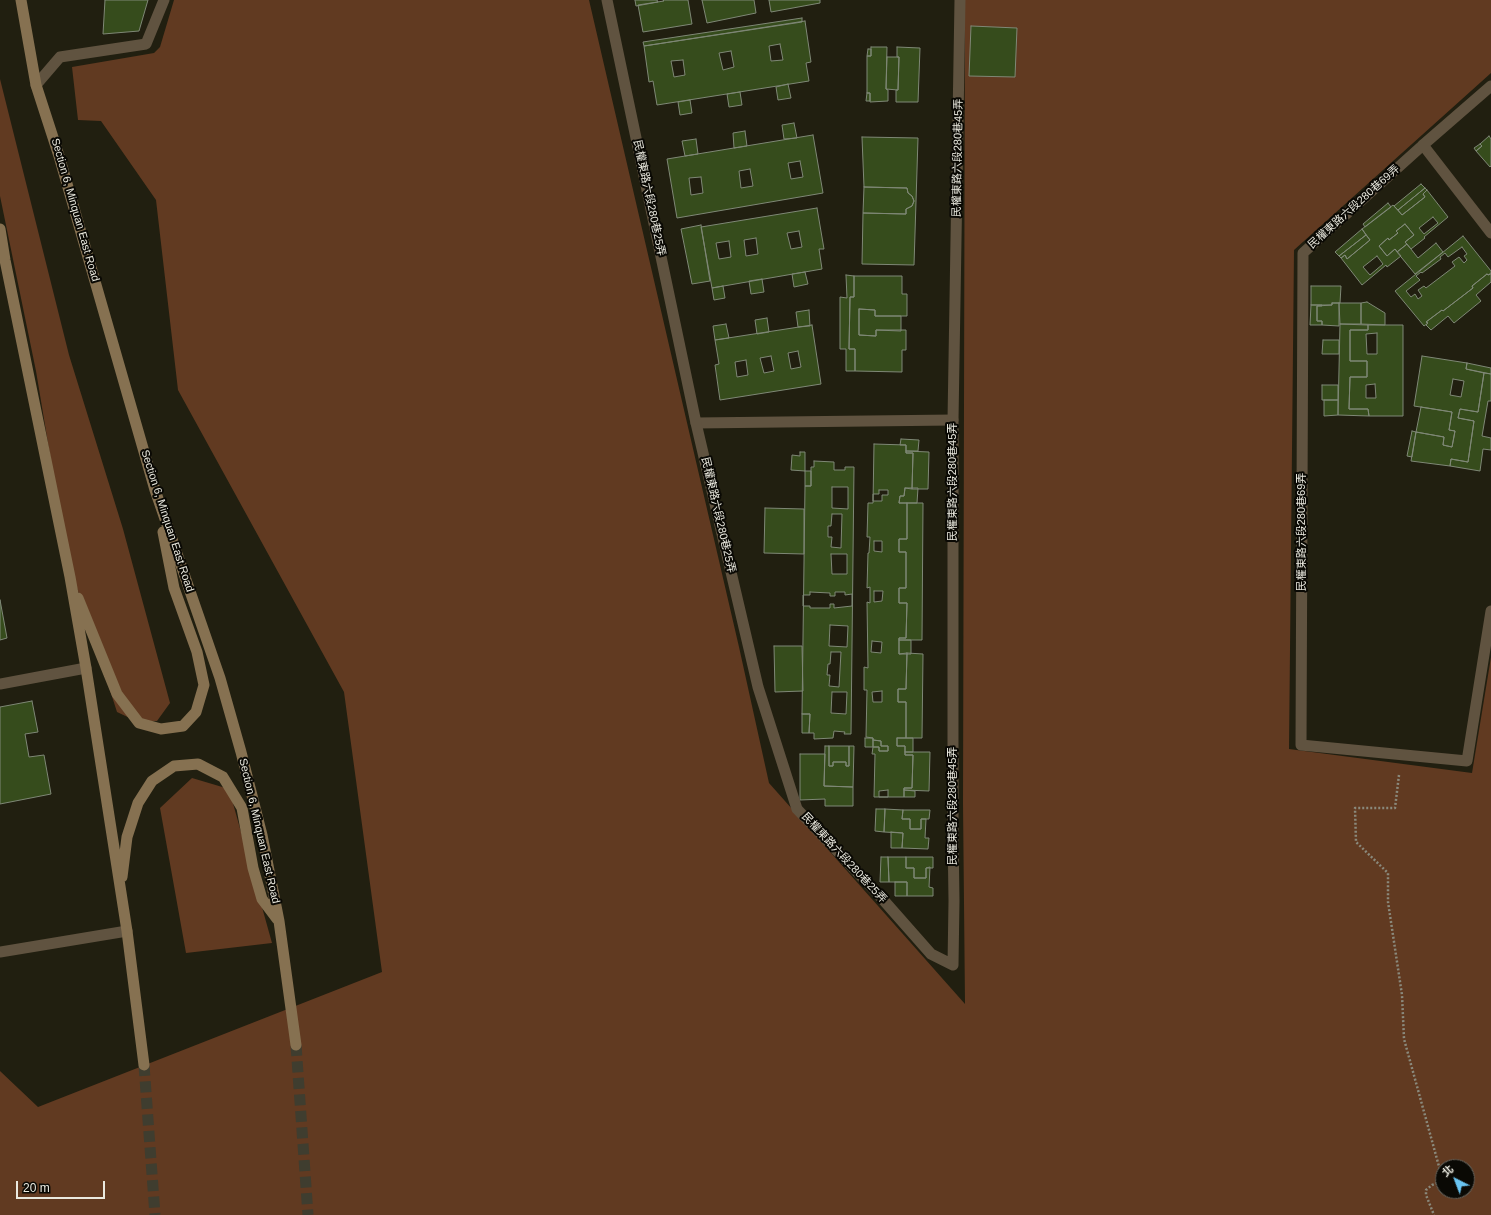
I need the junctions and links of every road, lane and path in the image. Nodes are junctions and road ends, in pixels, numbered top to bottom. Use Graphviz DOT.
graph roads {
  1 [pos="21,0"];
  2 [pos="164,0"];
  3 [pos="607,0"];
  4 [pos="960,0"];
  5 [pos="36,85"];
  6 [pos="1491,86"];
  7 [pos="1423,145"];
  8 [pos="0,229"];
  9 [pos="1491,232"];
  10 [pos="2,261"];
  11 [pos="953,420"];
  12 [pos="696,423"];
  13 [pos="154,490"];
  14 [pos="70,577"];
  15 [pos="1491,612"];
  16 [pos="86,668"];
  17 [pos="0,684"];
  18 [pos="1401,754"];
  19 [pos="121,890"];
  20 [pos="279,921"];
  21 [pos="127,931"];
  22 [pos="0,952"];
  23 [pos="953,965"];
  24 [pos="296,1045"];
  25 [pos="144,1065"];
  26 [pos="1434,1215"];
  1 -- 5 [label="main road, Section 6, Minquan East Road"];
  2 -- 5 [label="street"];
  3 -- 12 [label="street, 民權東路六段280巷25弄"];
  4 -- 11 [label="street, 民權東路六段280巷45弄"];
  5 -- 13 [label="main road, Section 6, Minquan East Road"];
  6 -- 7 [label="street, 民權東路六段280巷69弄"];
  7 -- 9 [label="street"];
  7 -- 18 [label="street, 民權東路六段280巷69弄"];
  8 -- 10 [label="main road"];
  10 -- 14 [label="main road"];
  11 -- 12 [label="street"];
  11 -- 23 [label="street, 民權東路六段280巷45弄"];
  12 -- 23 [label="street, 民權東路六段280巷25弄"];
  13 -- 14 [label="main road"];
  13 -- 20 [label="main road, Section 6, Minquan East Road"];
  14 -- 16 [label="main road"];
  15 -- 18 [label="street, 民權東路六段280巷69弄"];
  16 -- 17 [label="street"];
  16 -- 19 [label="main road"];
  18 -- 26 [label="path"];
  19 -- 20 [label="main road"];
  19 -- 21 [label="main road"];
  20 -- 24 [label="main road, Section 6, Minquan East Road"];
  21 -- 22 [label="street"];
  21 -- 25 [label="main road"];
}
